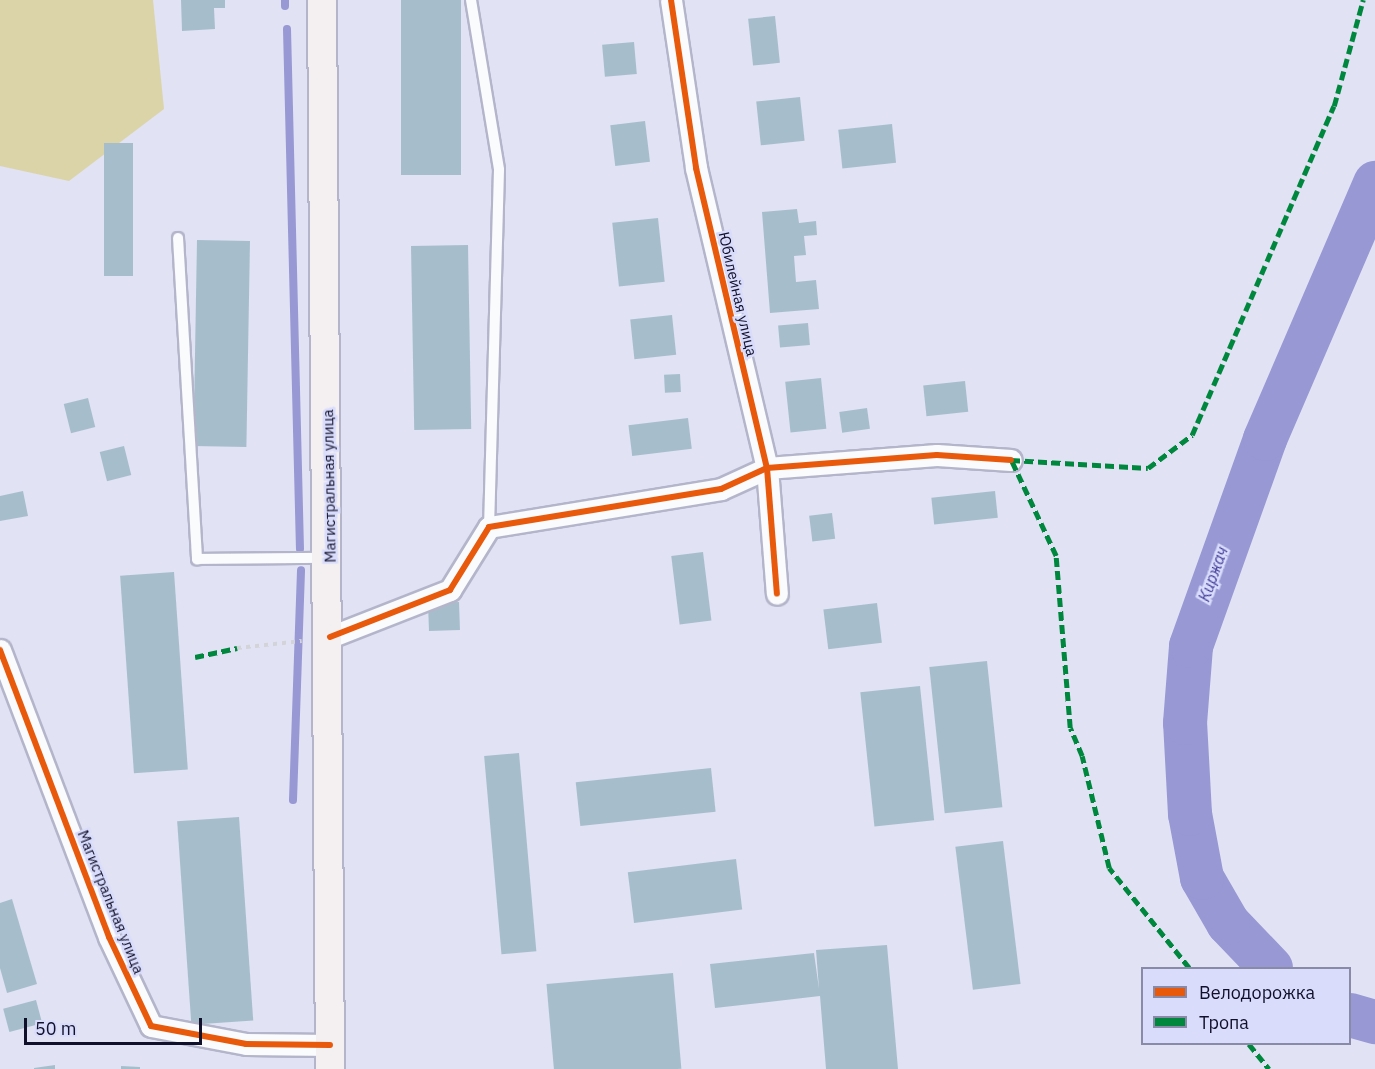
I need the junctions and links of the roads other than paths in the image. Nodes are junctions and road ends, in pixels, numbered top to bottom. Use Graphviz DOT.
graph roads {
  1 [pos="322,0"];
  2 [pos="471,0"];
  3 [pos="671,0"];
  4 [pos="178,238"];
  5 [pos="1011,460"];
  6 [pos="767,468"];
  7 [pos="489,527"];
  8 [pos="329,558"];
  9 [pos="777,594"];
  10 [pos="318,639"];
  11 [pos="0,650"];
  12 [pos="330,1057"];
  1 -- 8 [label="main road, Магистральная улица"];
  2 -- 7 [label="lane"];
  3 -- 6 [label="street, Юбилейная улица"];
  4 -- 8 [label="lane"];
  5 -- 6 [label="street"];
  6 -- 7 [label="street"];
  6 -- 9 [label="street, Юбилейная улица"];
  7 -- 10 [label="street"];
  8 -- 10 [label="main road, Магистральная улица"];
  10 -- 12 [label="main road, Магистральная улица"];
  11 -- 12 [label="street, Магистральная улица"];
}
